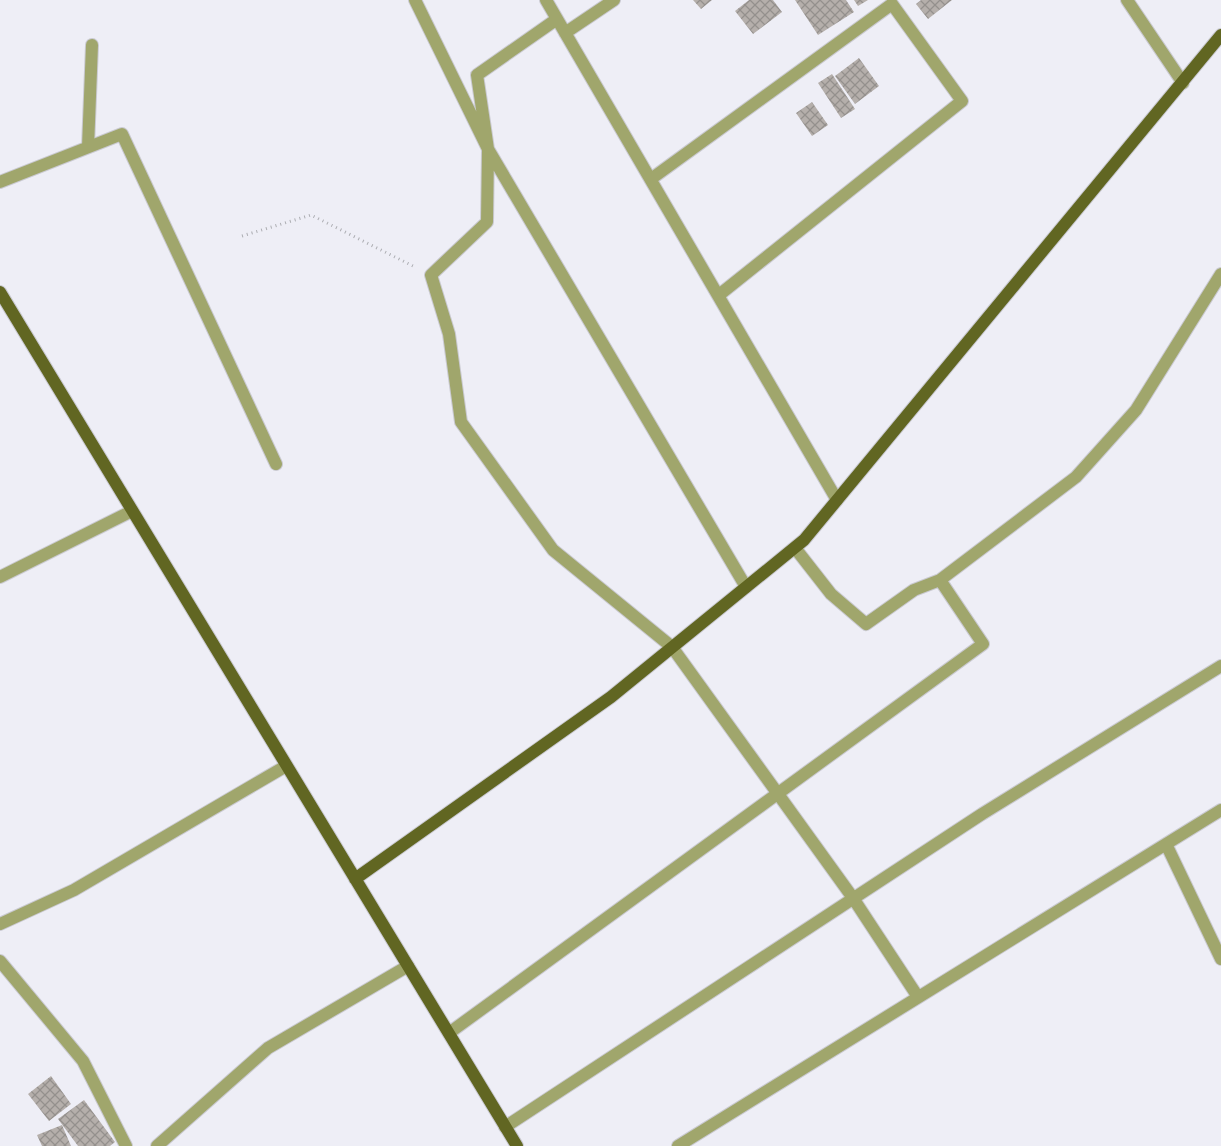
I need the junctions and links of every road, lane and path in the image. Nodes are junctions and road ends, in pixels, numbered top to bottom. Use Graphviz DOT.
graph roads {
  1 [pos="415,0"];
  2 [pos="546,0"];
  3 [pos="614,0"];
  4 [pos="1128,0"];
  5 [pos="557,19"];
  6 [pos="565,33"];
  7 [pos="1221,35"];
  8 [pos="92,45"];
  9 [pos="1183,83"];
  10 [pos="88,147"];
  11 [pos="488,149"];
  12 [pos="651,179"];
  13 [pos="0,182"];
  14 [pos="242,236"];
  15 [pos="1221,274"];
  16 [pos="431,275"];
  17 [pos="0,292"];
  18 [pos="718,295"];
  19 [pos="276,464"];
  20 [pos="837,500"];
  21 [pos="132,511"];
  22 [pos="795,548"];
  23 [pos="0,578"];
  24 [pos="940,580"];
  25 [pos="746,587"];
  26 [pos="672,647"];
  27 [pos="1221,666"];
  28 [pos="286,766"];
  29 [pos="779,792"];
  30 [pos="1221,810"];
  31 [pos="1166,844"];
  32 [pos="355,879"];
  33 [pos="853,898"];
  34 [pos="0,924"];
  35 [pos="1221,959"];
  36 [pos="0,961"];
  37 [pos="408,966"];
  38 [pos="918,997"];
  39 [pos="449,1033"];
  40 [pos="506,1127"];
  41 [pos="126,1146"];
  42 [pos="158,1146"];
  43 [pos="517,1146"];
  44 [pos="678,1146"];
  1 -- 11 [label="street"];
  2 -- 5 [label="street"];
  3 -- 6 [label="street"];
  4 -- 9 [label="street"];
  5 -- 6 [label="street"];
  5 -- 11 [label="street"];
  6 -- 12 [label="street"];
  7 -- 9 [label="main road"];
  8 -- 10 [label="street"];
  9 -- 20 [label="main road"];
  10 -- 13 [label="street"];
  10 -- 19 [label="street"];
  11 -- 16 [label="street"];
  11 -- 25 [label="street"];
  12 -- 18 [label="street"];
  12 -- 18 [label="street"];
  14 -- 16 [label="path"];
  15 -- 24 [label="street"];
  16 -- 26 [label="street"];
  17 -- 21 [label="main road"];
  18 -- 20 [label="street"];
  20 -- 22 [label="main road"];
  21 -- 23 [label="street"];
  21 -- 28 [label="main road"];
  22 -- 24 [label="street"];
  22 -- 25 [label="main road"];
  24 -- 29 [label="street"];
  25 -- 26 [label="main road"];
  26 -- 29 [label="street"];
  26 -- 32 [label="main road"];
  27 -- 33 [label="street"];
  28 -- 32 [label="main road"];
  28 -- 34 [label="street"];
  29 -- 33 [label="street"];
  29 -- 39 [label="street"];
  30 -- 31 [label="street"];
  31 -- 35 [label="street"];
  31 -- 38 [label="street"];
  32 -- 37 [label="main road"];
  33 -- 38 [label="street"];
  33 -- 40 [label="street"];
  36 -- 41 [label="street"];
  37 -- 39 [label="main road"];
  37 -- 42 [label="street"];
  38 -- 44 [label="street"];
  39 -- 40 [label="main road"];
  40 -- 43 [label="main road"];
}
